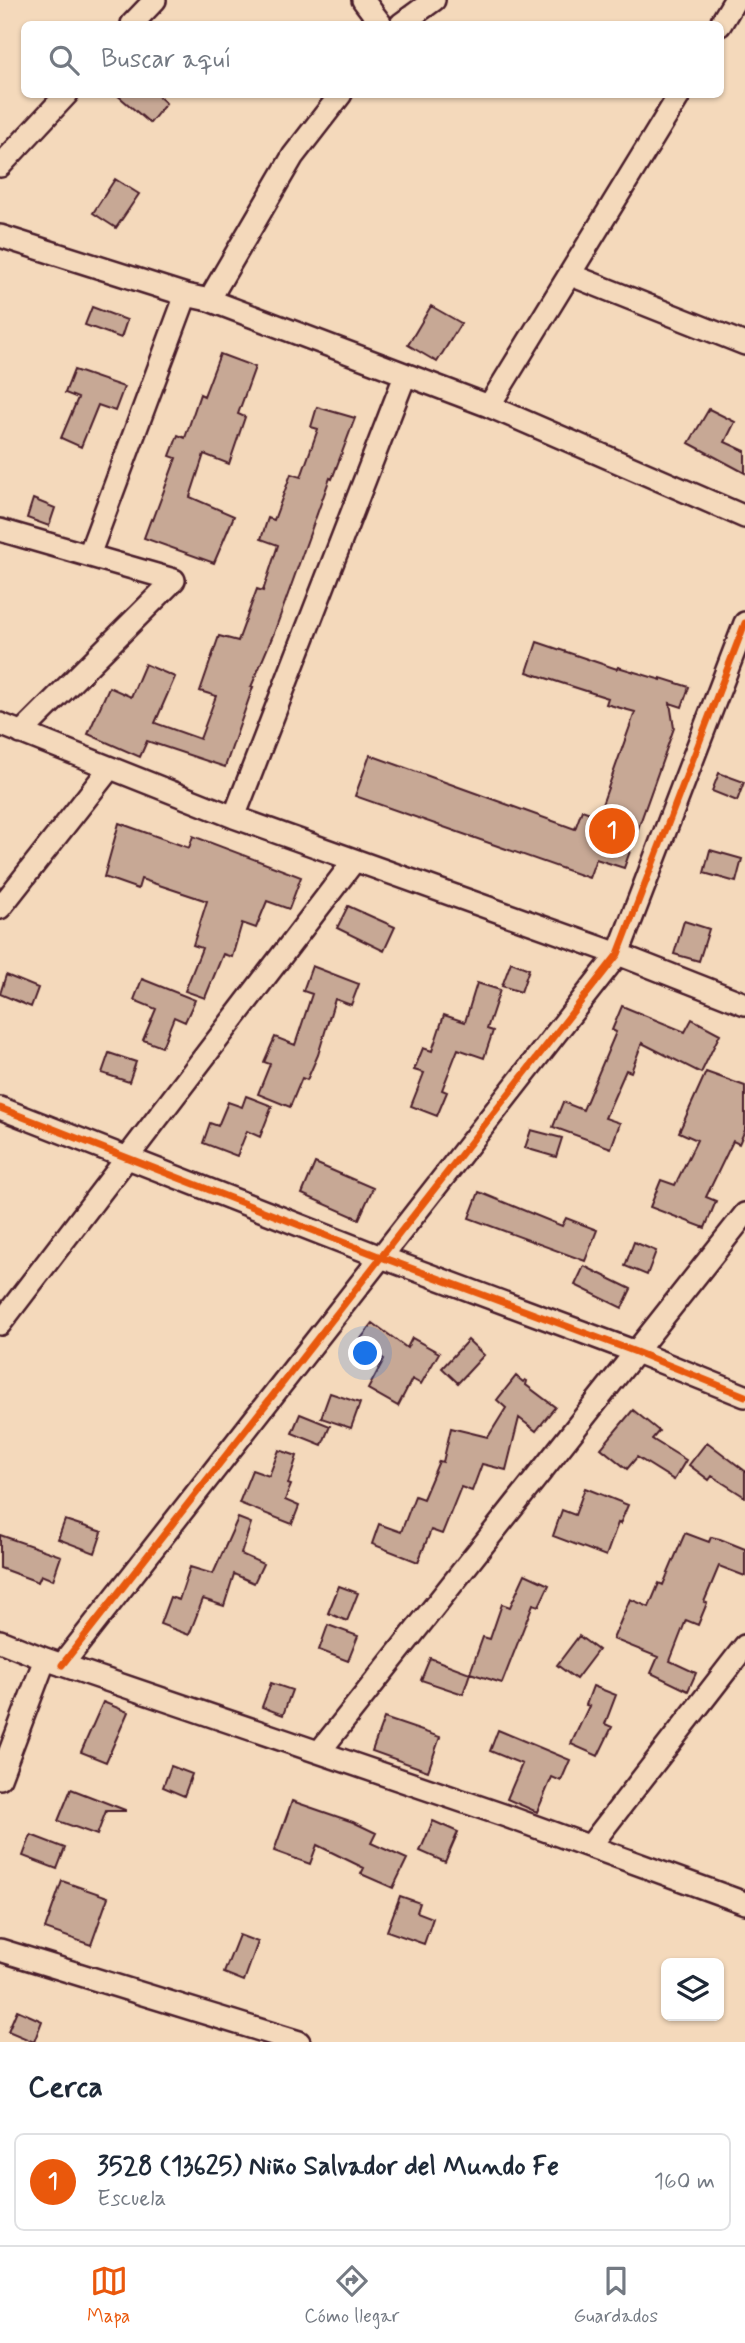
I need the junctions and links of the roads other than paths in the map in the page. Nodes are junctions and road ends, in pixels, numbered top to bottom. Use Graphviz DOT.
graph roads {
  1 [pos="155,0"];
  2 [pos="363,0"];
  3 [pos="434,0"];
  4 [pos="735,0"];
  5 [pos="135,21"];
  6 [pos="379,21"];
  7 [pos="405,21"];
  8 [pos="722,21"];
  9 [pos="63,98"];
  10 [pos="338,98"];
  11 [pos="678,98"];
  12 [pos="0,166"];
  13 [pos="0,236"];
  14 [pos="571,275"];
  15 [pos="186,295"];
  16 [pos="209,300"];
  17 [pos="745,344"];
  18 [pos="405,376"];
  19 [pos="489,406"];
  20 [pos="745,517"];
  21 [pos="0,530"];
  22 [pos="89,555"];
  23 [pos="745,623"];
  24 [pos="0,724"];
  25 [pos="20,733"];
  26 [pos="110,768"];
  27 [pos="234,817"];
  28 [pos="354,861"];
  29 [pos="0,908"];
  30 [pos="618,954"];
  31 [pos="745,1004"];
  32 [pos="0,1108"];
  33 [pos="128,1157"];
  34 [pos="745,1214"];
  35 [pos="381,1257"];
  36 [pos="0,1324"];
  37 [pos="636,1352"];
  38 [pos="745,1396"];
  39 [pos="0,1641"];
  40 [pos="745,1646"];
  41 [pos="53,1662"];
  42 [pos="320,1751"];
  43 [pos="0,1778"];
  44 [pos="590,1846"];
  45 [pos="745,1903"];
  46 [pos="0,1950"];
  47 [pos="299,2042"];
  1 -- 5 [label="street"];
  2 -- 6 [label="street"];
  3 -- 7 [label="street"];
  4 -- 8 [label="street"];
  9 -- 12 [label="street"];
  10 -- 16 [label="street"];
  11 -- 14 [label="street"];
  13 -- 15 [label="street"];
  14 -- 17 [label="street"];
  14 -- 19 [label="street"];
  15 -- 16 [label="street"];
  15 -- 22 [label="street"];
  16 -- 18 [label="street"];
  18 -- 19 [label="street"];
  18 -- 27 [label="street"];
  19 -- 20 [label="street"];
  21 -- 22 [label="street"];
  22 -- 25 [label="street"];
  23 -- 30 [label="street"];
  24 -- 25 [label="street"];
  25 -- 26 [label="street"];
  26 -- 27 [label="street"];
  26 -- 29 [label="street"];
  27 -- 28 [label="street"];
  28 -- 30 [label="street"];
  28 -- 33 [label="street"];
  30 -- 31 [label="street"];
  30 -- 35 [label="street"];
  32 -- 33 [label="street"];
  33 -- 35 [label="street"];
  33 -- 36 [label="street"];
  34 -- 37 [label="street"];
  35 -- 37 [label="street"];
  35 -- 41 [label="street"];
  37 -- 38 [label="street"];
  37 -- 42 [label="street"];
  39 -- 41 [label="street"];
  40 -- 44 [label="street"];
  41 -- 42 [label="street"];
  41 -- 43 [label="street"];
  42 -- 44 [label="street"];
  44 -- 45 [label="street"];
  46 -- 47 [label="street"];
}
